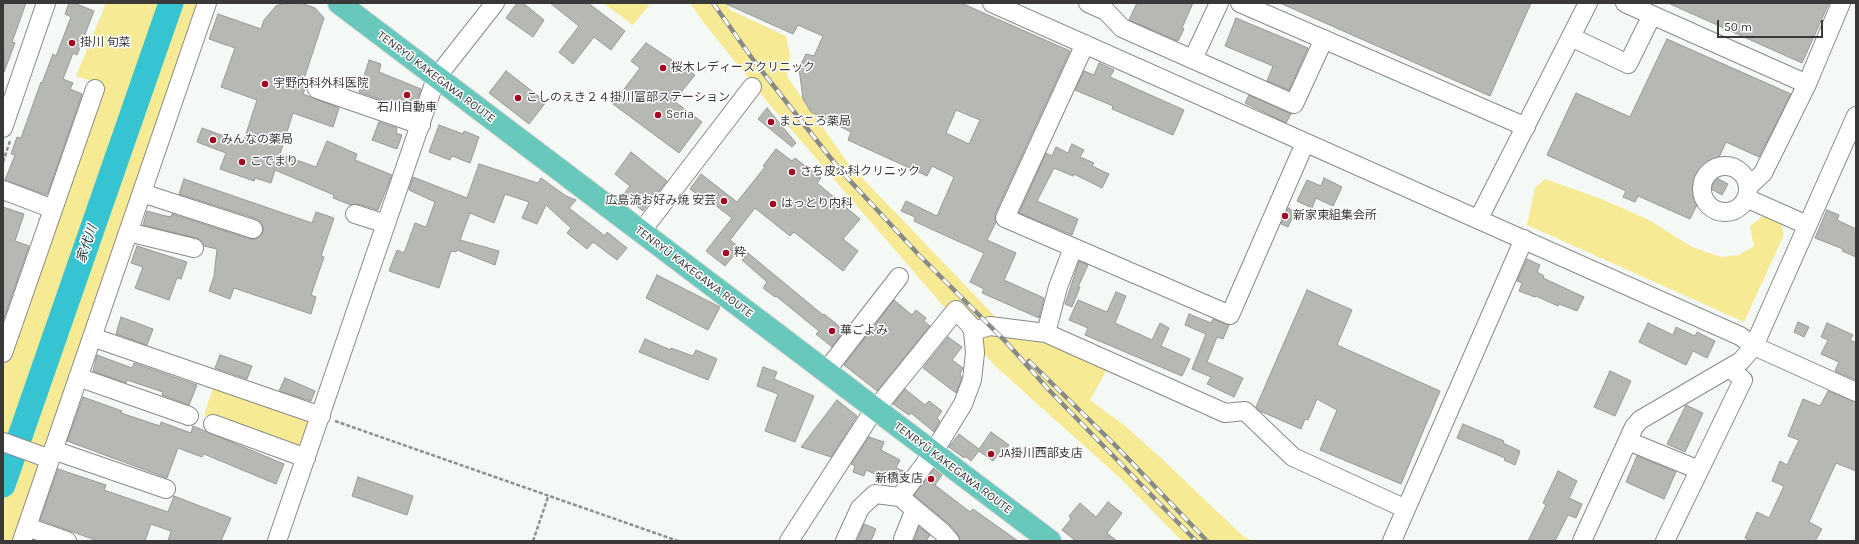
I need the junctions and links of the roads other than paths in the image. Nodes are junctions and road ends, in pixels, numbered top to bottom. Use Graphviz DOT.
graph roads {
  1 [pos="46,3"];
  2 [pos="207,3"];
  3 [pos="339,3"];
  4 [pos="495,3"];
  5 [pos="992,3"];
  6 [pos="1088,3"];
  7 [pos="1219,3"];
  8 [pos="1240,3"];
  9 [pos="1588,3"];
  10 [pos="1625,3"];
  11 [pos="1841,3"];
  12 [pos="1108,7"];
  13 [pos="1652,15"];
  14 [pos="1571,37"];
  15 [pos="1324,39"];
  16 [pos="1085,44"];
  17 [pos="1193,59"];
  18 [pos="436,78"];
  19 [pos="1807,84"];
  20 [pos="752,87"];
  21 [pos="95,89"];
  22 [pos="317,89"];
  23 [pos="1856,116"];
  24 [pos="421,125"];
  25 [pos="1526,127"];
  26 [pos="3,128"];
  27 [pos="1305,143"];
  28 [pos="3,190"];
  29 [pos="142,192"];
  30 [pos="53,209"];
  31 [pos="356,214"];
  32 [pos="1479,218"];
  33 [pos="386,224"];
  34 [pos="1807,225"];
  35 [pos="253,229"];
  36 [pos="128,232"];
  37 [pos="641,232"];
  38 [pos="1524,239"];
  39 [pos="194,248"];
  40 [pos="1073,248"];
  41 [pos="899,277"];
  42 [pos="973,331"];
  43 [pos="1046,332"];
  44 [pos="92,338"];
  45 [pos="1754,346"];
  46 [pos="3,353"];
  47 [pos="1730,368"];
  48 [pos="826,371"];
  49 [pos="78,377"];
  50 [pos="1856,392"];
  51 [pos="876,409"];
  52 [pos="189,416"];
  53 [pos="320,416"];
  54 [pos="213,424"];
  55 [pos="1628,441"];
  56 [pos="3,442"];
  57 [pos="934,453"];
  58 [pos="48,455"];
  59 [pos="306,458"];
  60 [pos="1699,470"];
  61 [pos="166,489"];
  62 [pos="900,496"];
  63 [pos="915,509"];
  64 [pos="1406,509"];
  65 [pos="25,534"];
  66 [pos="903,539"];
  67 [pos="67,541"];
  68 [pos="277,541"];
  69 [pos="789,541"];
  70 [pos="845,541"];
  71 [pos="950,541"];
  72 [pos="1050,541"];
  73 [pos="1392,541"];
  74 [pos="1582,541"];
  75 [pos="1665,541"];
  1 -- 26 [label="street"];
  2 -- 29 [label="street"];
  3 -- 18 [label="main road, TENRYŪ KAKEGAWA ROUTE"];
  4 -- 18 [label="street"];
  5 -- 16 [label="street"];
  6 -- 12 [label="street"];
  7 -- 17 [label="street"];
  8 -- 15 [label="street"];
  9 -- 14 [label="street"];
  10 -- 13 [label="street"];
  11 -- 19 [label="street"];
  12 -- 17 [label="street"];
  13 -- 14 [label="street"];
  13 -- 19 [label="street"];
  14 -- 25 [label="street"];
  15 -- 17 [label="street"];
  15 -- 25 [label="street"];
  16 -- 27 [label="street"];
  16 -- 40 [label="street"];
  18 -- 24 [label="street"];
  18 -- 37 [label="main road, TENRYŪ KAKEGAWA ROUTE"];
  19 -- 34 [label="street"];
  20 -- 37 [label="street"];
  21 -- 30 [label="street"];
  22 -- 24 [label="street"];
  23 -- 34 [label="street"];
  24 -- 33 [label="street"];
  25 -- 32 [label="street"];
  27 -- 32 [label="street"];
  27 -- 40 [label="street"];
  28 -- 30 [label="street"];
  29 -- 35 [label="street"];
  29 -- 36 [label="street"];
  30 -- 46 [label="street"];
  31 -- 33 [label="street"];
  32 -- 38 [label="street"];
  33 -- 53 [label="street"];
  34 -- 45 [label="street"];
  36 -- 39 [label="street"];
  36 -- 44 [label="street"];
  37 -- 48 [label="main road, TENRYŪ KAKEGAWA ROUTE"];
  38 -- 45 [label="street"];
  38 -- 64 [label="street"];
  40 -- 43 [label="street"];
  41 -- 48 [label="street"];
  42 -- 43 [label="street"];
  42 -- 51 [label="street"];
  42 -- 57 [label="street"];
  43 -- 64 [label="street"];
  44 -- 49 [label="street"];
  44 -- 53 [label="street"];
  45 -- 47 [label="street"];
  45 -- 50 [label="street"];
  47 -- 55 [label="street"];
  47 -- 60 [label="street"];
  48 -- 51 [label="main road, TENRYŪ KAKEGAWA ROUTE"];
  49 -- 52 [label="street"];
  49 -- 58 [label="street"];
  51 -- 57 [label="main road, TENRYŪ KAKEGAWA ROUTE"];
  51 -- 69 [label="street"];
  53 -- 59 [label="street"];
  54 -- 59 [label="street"];
  55 -- 60 [label="street"];
  55 -- 74 [label="street"];
  56 -- 58 [label="street"];
  57 -- 62 [label="street"];
  57 -- 72 [label="main road, TENRYŪ KAKEGAWA ROUTE"];
  58 -- 61 [label="street"];
  58 -- 65 [label="street"];
  59 -- 68 [label="street"];
  60 -- 75 [label="street"];
  62 -- 63 [label="street"];
  62 -- 70 [label="street"];
  63 -- 66 [label="street"];
  63 -- 71 [label="street"];
  64 -- 73 [label="street"];
  65 -- 67 [label="street"];
}
